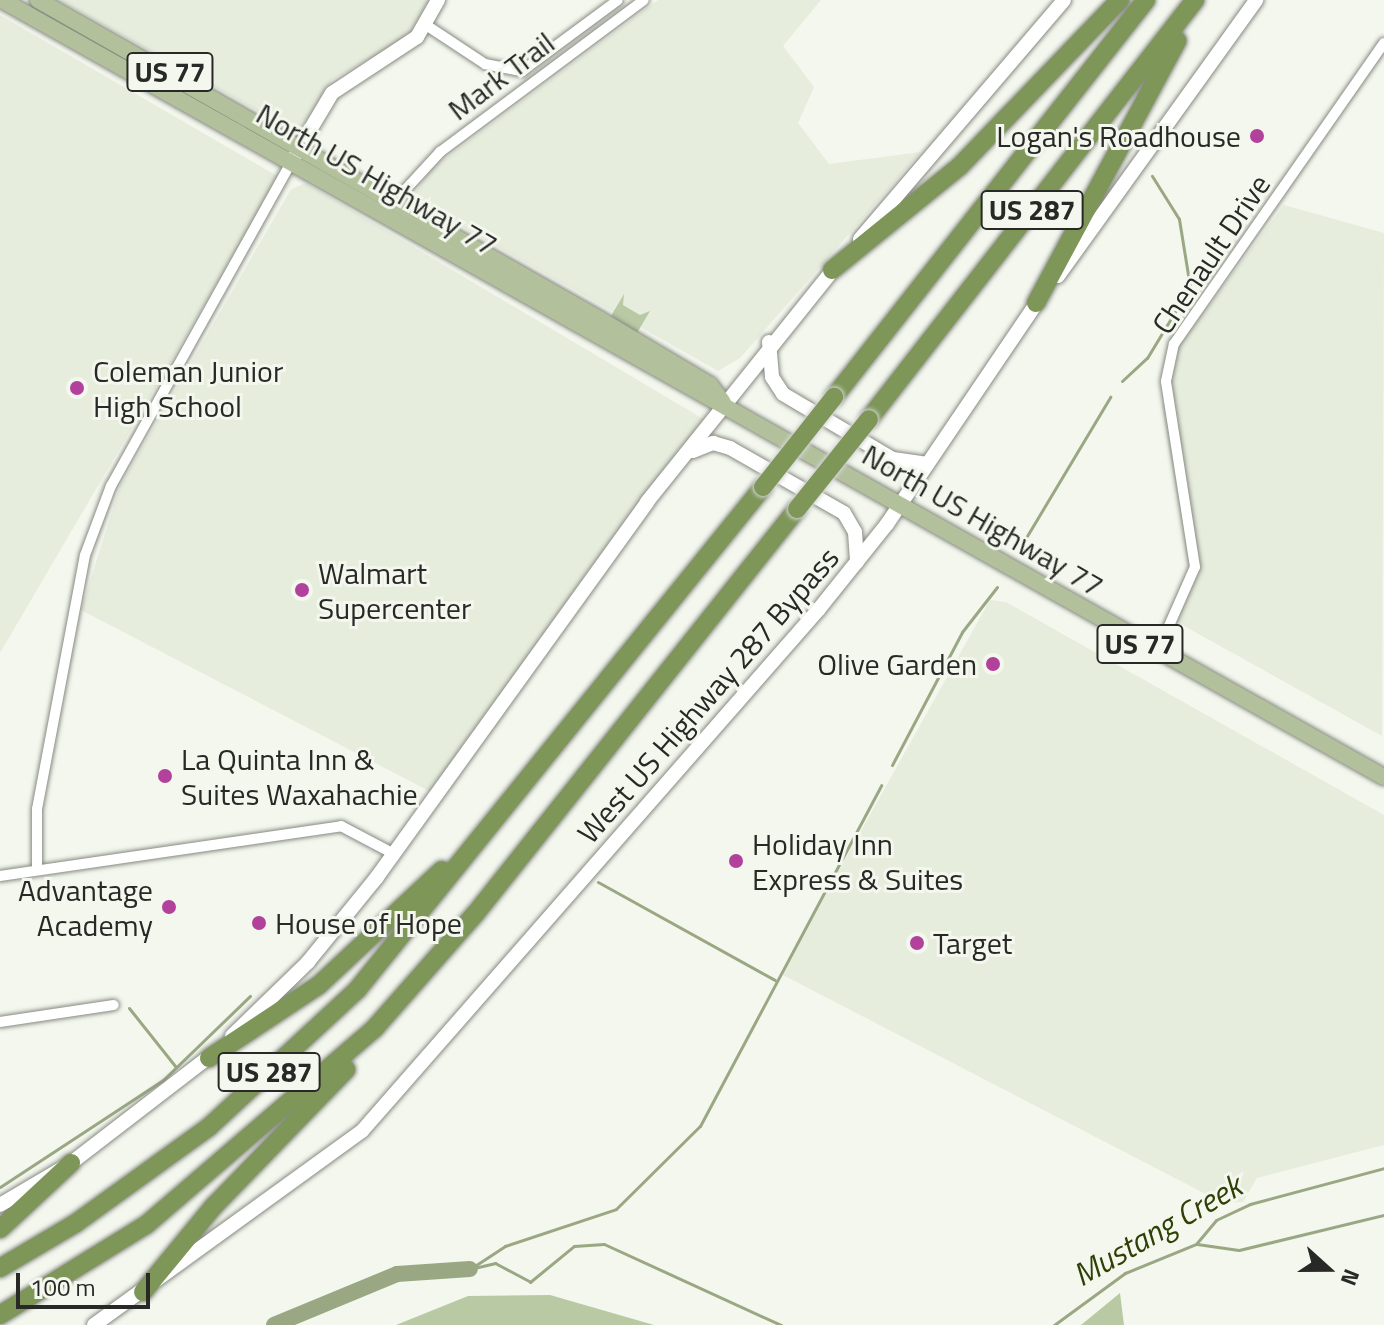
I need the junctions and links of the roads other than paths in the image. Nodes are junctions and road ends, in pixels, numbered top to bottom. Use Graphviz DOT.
graph roads {
  1 [pos="2,0"];
  2 [pos="38,0"];
  3 [pos="438,0"];
  4 [pos="618,0"];
  5 [pos="644,0"];
  6 [pos="1064,0"];
  7 [pos="1120,0"];
  8 [pos="1146,0"];
  9 [pos="1195,0"];
  10 [pos="1206,0"];
  11 [pos="1256,0"];
  12 [pos="426,25"];
  13 [pos="1384,43"];
  14 [pos="295,155"];
  15 [pos="395,201"];
  16 [pos="463,241"];
  17 [pos="451,256"];
  18 [pos="832,270"];
  19 [pos="1036,303"];
  20 [pos="769,342"];
  21 [pos="723,402"];
  22 [pos="690,454"];
  23 [pos="928,464"];
  24 [pos="899,505"];
  25 [pos="857,562"];
  26 [pos="1157,653"];
  27 [pos="1384,777"];
  28 [pos="491,825"];
  29 [pos="394,854"];
  30 [pos="37,870"];
  31 [pos="0,876"];
  32 [pos="114,1005"];
  33 [pos="389,1012"];
  34 [pos="0,1022"];
  35 [pos="209,1058"];
  36 [pos="71,1163"];
  37 [pos="0,1205"];
  38 [pos="0,1229"];
  39 [pos="0,1268"];
  40 [pos="143,1292"];
  41 [pos="0,1315"];
  42 [pos="94,1325"];
  1 -- 14 [label="main road, North US Highway 77 / US 77"];
  2 -- 14 [label="main road, North US Highway 77 / US 77"];
  3 -- 12 [label="main road"];
  4 -- 12 [label="street"];
  5 -- 15 [label="street, Mark Trail"];
  6 -- 18 [label="main road"];
  7 -- 18 [label="highway"];
  8 -- 28 [label="highway, US 287, bridge"];
  9 -- 33 [label="highway, US 287, bridge"];
  10 -- 19 [label="highway"];
  11 -- 19 [label="main road, West US Highway 287 Bypass"];
  12 -- 14 [label="main road"];
  13 -- 26 [label="street, Chenault Drive"];
  14 -- 15 [label="main road, North US Highway 77 / US 77"];
  14 -- 17 [label="main road, North US Highway 77 / US 77"];
  14 -- 30 [label="street"];
  15 -- 16 [label="main road, North US Highway 77 / US 77"];
  16 -- 17 [label="main road"];
  16 -- 21 [label="main road, North US Highway 77 / US 77"];
  17 -- 21 [label="main road, North US Highway 77 / US 77"];
  18 -- 20 [label="main road"];
  19 -- 23 [label="main road, West US Highway 287 Bypass"];
  20 -- 21 [label="main road"];
  20 -- 23 [label="main road"];
  21 -- 22 [label="main road"];
  21 -- 24 [label="main road, North US Highway 77 / US 77"];
  22 -- 25 [label="main road"];
  22 -- 29 [label="main road"];
  23 -- 24 [label="main road, West US Highway 287 Bypass"];
  24 -- 25 [label="main road, West US Highway 287 Bypass"];
  24 -- 26 [label="main road, North US Highway 77 / US 77"];
  25 -- 40 [label="main road, West US Highway 287 Bypass"];
  26 -- 27 [label="main road, North US Highway 77 / US 77"];
  28 -- 35 [label="highway"];
  28 -- 39 [label="highway, US 287"];
  29 -- 30 [label="street"];
  29 -- 35 [label="main road"];
  30 -- 31 [label="street"];
  32 -- 34 [label="street"];
  33 -- 40 [label="highway"];
  33 -- 41 [label="highway, US 287"];
  35 -- 36 [label="main road"];
  36 -- 37 [label="main road"];
  36 -- 38 [label="highway"];
  40 -- 42 [label="main road, West US Highway 287 Bypass"];
}
